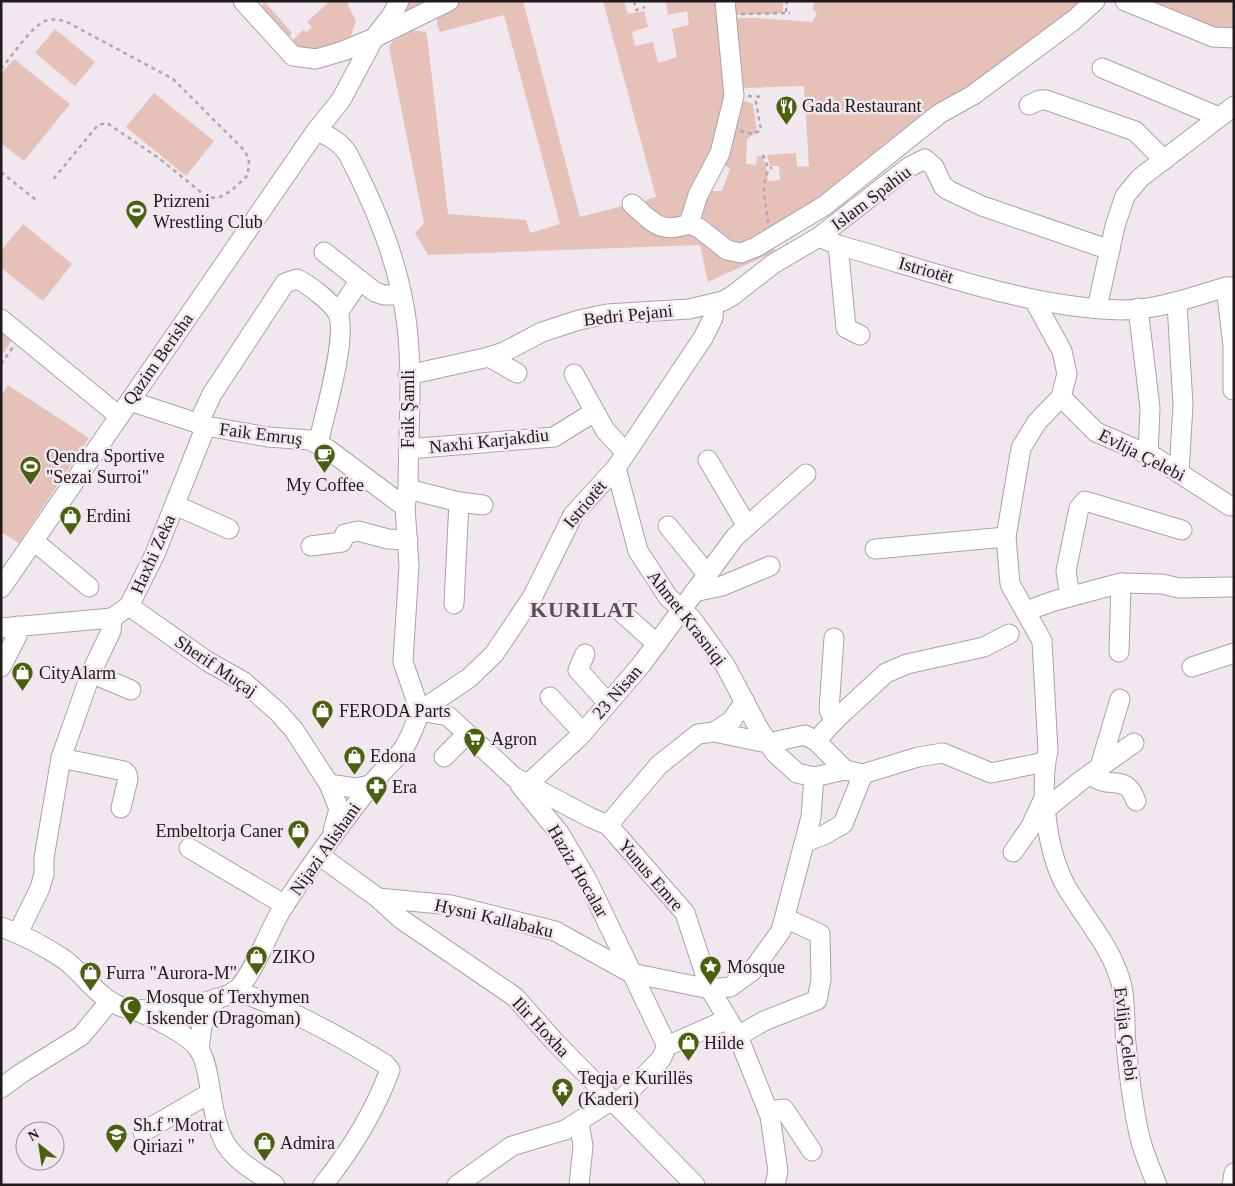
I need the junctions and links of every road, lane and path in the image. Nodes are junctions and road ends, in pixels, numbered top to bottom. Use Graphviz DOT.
graph roads {
  1 [pos="243,1"];
  2 [pos="399,1"];
  3 [pos="449,1"];
  4 [pos="634,1"];
  5 [pos="787,1"];
  6 [pos="1095,1"];
  7 [pos="1125,1"];
  8 [pos="645,7"];
  9 [pos="726,8"];
  10 [pos="374,38"];
  11 [pos="1234,38"];
  12 [pos="1102,68"];
  13 [pos="1,69"];
  14 [pos="755,97"];
  15 [pos="1029,105"];
  16 [pos="1227,111"];
  17 [pos="728,128"];
  18 [pos="316,131"];
  19 [pos="763,155"];
  20 [pos="1164,160"];
  21 [pos="772,167"];
  22 [pos="769,170"];
  23 [pos="1,172"];
  24 [pos="51,182"];
  25 [pos="36,200"];
  26 [pos="632,204"];
  27 [pos="689,224"];
  28 [pos="819,237"];
  29 [pos="768,240"];
  30 [pos="838,245"];
  31 [pos="1110,250"];
  32 [pos="324,252"];
  33 [pos="360,280"];
  34 [pos="1230,287"];
  35 [pos="402,295"];
  36 [pos="1034,300"];
  37 [pos="1177,303"];
  38 [pos="714,304"];
  39 [pos="1098,308"];
  40 [pos="1138,308"];
  41 [pos="338,313"];
  42 [pos="1,319"];
  43 [pos="21,335"];
  44 [pos="860,335"];
  45 [pos="489,357"];
  46 [pos="1,364"];
  47 [pos="517,373"];
  48 [pos="574,374"];
  49 [pos="408,375"];
  50 [pos="1233,390"];
  51 [pos="1061,397"];
  52 [pos="130,401"];
  53 [pos="594,412"];
  54 [pos="119,416"];
  55 [pos="202,425"];
  56 [pos="318,444"];
  57 [pos="408,449"];
  58 [pos="1148,454"];
  59 [pos="708,460"];
  60 [pos="621,461"];
  61 [pos="1179,473"];
  62 [pos="806,474"];
  63 [pos="406,498"];
  64 [pos="459,502"];
  65 [pos="175,505"];
  66 [pos="483,505"];
  67 [pos="1230,506"];
  68 [pos="668,526"];
  69 [pos="746,526"];
  70 [pos="229,529"];
  71 [pos="1182,530"];
  72 [pos="1006,537"];
  73 [pos="408,540"];
  74 [pos="34,542"];
  75 [pos="311,546"];
  76 [pos="875,549"];
  77 [pos="770,566"];
  78 [pos="706,574"];
  79 [pos="1121,583"];
  80 [pos="89,587"];
  81 [pos="1234,587"];
  82 [pos="1,588"];
  83 [pos="694,592"];
  84 [pos="1070,597"];
  85 [pos="454,604"];
  86 [pos="129,606"];
  87 [pos="620,611"];
  88 [pos="682,611"];
  89 [pos="1026,612"];
  90 [pos="112,618"];
  91 [pos="10,627"];
  92 [pos="1008,634"];
  93 [pos="834,638"];
  94 [pos="657,644"];
  95 [pos="1119,652"];
  96 [pos="1234,653"];
  97 [pos="585,654"];
  98 [pos="1,667"];
  99 [pos="1192,667"];
  100 [pos="91,673"];
  101 [pos="131,690"];
  102 [pos="550,697"];
  103 [pos="1120,699"];
  104 [pos="745,702"];
  105 [pos="608,703"];
  106 [pos="420,711"];
  107 [pos="834,720"];
  108 [pos="582,732"];
  109 [pos="714,732"];
  110 [pos="467,734"];
  111 [pos="816,741"];
  112 [pos="768,743"];
  113 [pos="1134,743"];
  114 [pos="444,757"];
  115 [pos="60,758"];
  116 [pos="1045,762"];
  117 [pos="845,770"];
  118 [pos="1095,772"];
  119 [pos="863,774"];
  120 [pos="814,777"];
  121 [pos="521,780"];
  122 [pos="329,784"];
  123 [pos="370,785"];
  124 [pos="1136,801"];
  125 [pos="1046,802"];
  126 [pos="121,808"];
  127 [pos="608,825"];
  128 [pos="330,839"];
  129 [pos="189,848"];
  130 [pos="804,848"];
  131 [pos="1013,852"];
  132 [pos="319,855"];
  133 [pos="378,898"];
  134 [pos="285,905"];
  135 [pos="785,918"];
  136 [pos="10,930"];
  137 [pos="631,973"];
  138 [pos="710,989"];
  139 [pos="235,991"];
  140 [pos="217,998"];
  141 [pos="110,1001"];
  142 [pos="130,1009"];
  143 [pos="728,1019"];
  144 [pos="738,1036"];
  145 [pos="667,1046"];
  146 [pos="199,1050"];
  147 [pos="1,1088"];
  148 [pos="210,1093"];
  149 [pos="614,1103"];
  150 [pos="768,1111"];
  151 [pos="574,1125"];
  152 [pos="143,1132"];
  153 [pos="812,1151"];
  154 [pos="1234,1174"];
  155 [pos="275,1185"];
  156 [pos="323,1185"];
  157 [pos="457,1185"];
  158 [pos="578,1185"];
  159 [pos="696,1185"];
  160 [pos="775,1185"];
  161 [pos="1157,1185"];
  162 [pos="1232,1185"];
  1 -- 10 [label="street"];
  2 -- 10 [label="street, Qazim Berisha"];
  3 -- 10 [label="street"];
  4 -- 8 [label="path"];
  5 -- 9 [label="path"];
  6 -- 29 [label="street"];
  7 -- 11 [label="street"];
  9 -- 17 [label="street"];
  10 -- 18 [label="street, Qazim Berisha"];
  12 -- 16 [label="street"];
  13 -- 24 [label="path"];
  14 -- 17 [label="path"];
  15 -- 20 [label="street"];
  16 -- 20 [label="street"];
  17 -- 27 [label="street"];
  18 -- 35 [label="street, Faik Şamli"];
  18 -- 52 [label="street, Qazim Berisha"];
  19 -- 22 [label="path"];
  20 -- 31 [label="street"];
  21 -- 22 [label="path"];
  22 -- 29 [label="path"];
  23 -- 25 [label="path"];
  26 -- 27 [label="street"];
  27 -- 29 [label="street"];
  28 -- 30 [label="street, Istriotët"];
  28 -- 31 [label="street, Islam Spahiu"];
  28 -- 38 [label="street, Islam Spahiu"];
  30 -- 36 [label="street, Istriotët"];
  30 -- 44 [label="street"];
  31 -- 39 [label="street"];
  32 -- 33 [label="street"];
  33 -- 35 [label="street"];
  33 -- 41 [label="street"];
  34 -- 37 [label="street, Istriotët"];
  34 -- 50 [label="street"];
  35 -- 49 [label="street, Faik Şamli"];
  36 -- 39 [label="street, Istriotët"];
  36 -- 51 [label="street, Evlija Çelebi"];
  37 -- 40 [label="street, Istriotët"];
  37 -- 61 [label="street"];
  38 -- 45 [label="street, Bedri Pejani"];
  38 -- 60 [label="street, Istriotët"];
  39 -- 40 [label="street, Istriotët"];
  40 -- 58 [label="street"];
  41 -- 55 [label="street, Haxhi Zeka"];
  41 -- 56 [label="street"];
  42 -- 43 [label="street"];
  43 -- 46 [label="path"];
  43 -- 54 [label="street"];
  45 -- 47 [label="street"];
  45 -- 49 [label="street, Bedri Pejani"];
  48 -- 53 [label="street"];
  49 -- 57 [label="street, Faik Şamli"];
  51 -- 58 [label="street, Evlija Çelebi"];
  51 -- 72 [label="street, Evlija Çelebi"];
  52 -- 54 [label="street, Qazim Berisha"];
  52 -- 55 [label="street, Faik Emruş"];
  53 -- 57 [label="street, Naxhi Karjakdiu"];
  53 -- 60 [label="street"];
  54 -- 74 [label="street, Qazim Berisha"];
  55 -- 56 [label="street, Faik Emruş"];
  55 -- 65 [label="street, Haxhi Zeka"];
  56 -- 63 [label="street, Faik Emruş"];
  57 -- 63 [label="street, Faik Şamli"];
  58 -- 61 [label="street, Evlija Çelebi"];
  59 -- 69 [label="street"];
  60 -- 88 [label="street, Ahmet Krasniqi"];
  60 -- 106 [label="street, Istriotët"];
  61 -- 67 [label="street, Evlija Çelebi"];
  62 -- 69 [label="street, 23 Nisan"];
  63 -- 64 [label="street"];
  63 -- 73 [label="street, Faik Şamli"];
  64 -- 66 [label="street"];
  64 -- 85 [label="street"];
  65 -- 70 [label="street"];
  65 -- 86 [label="street, Haxhi Zeka"];
  68 -- 78 [label="street"];
  69 -- 78 [label="street, 23 Nisan"];
  71 -- 84 [label="street"];
  72 -- 76 [label="street"];
  72 -- 89 [label="street, Evlija Çelebi"];
  73 -- 75 [label="street"];
  73 -- 106 [label="street, Faik Şamli"];
  74 -- 80 [label="street"];
  74 -- 82 [label="street, Qazim Berisha"];
  77 -- 83 [label="street"];
  78 -- 83 [label="street, 23 Nisan"];
  79 -- 81 [label="street"];
  79 -- 84 [label="street"];
  79 -- 95 [label="street"];
  83 -- 88 [label="street, 23 Nisan"];
  84 -- 89 [label="street"];
  86 -- 90 [label="street, Haxhi Zeka"];
  86 -- 122 [label="street, Sherif Muçaj"];
  87 -- 94 [label="street"];
  88 -- 94 [label="street, 23 Nisan"];
  88 -- 104 [label="street, Ahmet Krasniqi"];
  89 -- 116 [label="street, Evlija Çelebi"];
  90 -- 91 [label="street"];
  90 -- 100 [label="street"];
  91 -- 98 [label="street"];
  92 -- 107 [label="street"];
  93 -- 107 [label="street"];
  94 -- 105 [label="street, 23 Nisan"];
  96 -- 99 [label="street"];
  97 -- 105 [label="street"];
  100 -- 101 [label="street"];
  100 -- 115 [label="street"];
  102 -- 108 [label="street"];
  103 -- 118 [label="street"];
  104 -- 109 [label="street"];
  104 -- 112 [label="street, Ahmet Krasniqi"];
  105 -- 108 [label="street, 23 Nisan"];
  106 -- 110 [label="street, Yunus Emre"];
  106 -- 123 [label="street, Nijazi Alishani"];
  107 -- 111 [label="street"];
  108 -- 121 [label="street, 23 Nisan"];
  109 -- 112 [label="street"];
  109 -- 127 [label="street"];
  110 -- 114 [label="street"];
  110 -- 121 [label="street, Yunus Emre"];
  111 -- 112 [label="street"];
  111 -- 117 [label="street"];
  112 -- 120 [label="street, Ahmet Krasniqi"];
  113 -- 118 [label="street, Evlija Çelebi"];
  115 -- 126 [label="street"];
  115 -- 136 [label="street"];
  116 -- 119 [label="street"];
  116 -- 125 [label="street, Evlija Çelebi"];
  117 -- 119 [label="street"];
  117 -- 120 [label="street"];
  118 -- 124 [label="street"];
  118 -- 125 [label="street, Evlija Çelebi"];
  119 -- 130 [label="street"];
  120 -- 130 [label="street"];
  121 -- 127 [label="street, Yunus Emre"];
  121 -- 137 [label="street, Haziz Hocalar"];
  122 -- 123 [label="street"];
  122 -- 128 [label="street, Sherif Muçaj"];
  123 -- 128 [label="street, Nijazi Alishani"];
  125 -- 131 [label="street, Evlija Çelebi"];
  125 -- 161 [label="street, Evlija Çelebi"];
  127 -- 138 [label="street, Yunus Emre"];
  128 -- 132 [label="street, Nijazi Alishani"];
  129 -- 134 [label="street"];
  130 -- 135 [label="street"];
  132 -- 133 [label="street, Ilir Hoxha"];
  132 -- 134 [label="street, Nijazi Alishani"];
  133 -- 137 [label="street, Hysni Kallabaku"];
  133 -- 149 [label="street, Ilir Hoxha"];
  134 -- 139 [label="street, Nijazi Alishani"];
  135 -- 138 [label="street"];
  135 -- 144 [label="street"];
  136 -- 141 [label="street"];
  137 -- 138 [label="street"];
  137 -- 145 [label="street, Haziz Hocalar"];
  138 -- 143 [label="street, Yunus Emre"];
  139 -- 140 [label="street"];
  139 -- 156 [label="street"];
  140 -- 142 [label="street"];
  140 -- 146 [label="street"];
  141 -- 142 [label="street"];
  141 -- 147 [label="street"];
  142 -- 146 [label="street"];
  143 -- 144 [label="street, Yunus Emre"];
  143 -- 145 [label="street"];
  144 -- 150 [label="street, Yunus Emre"];
  145 -- 149 [label="street"];
  146 -- 148 [label="street"];
  148 -- 152 [label="street"];
  148 -- 155 [label="street"];
  149 -- 151 [label="street"];
  149 -- 159 [label="street, Ilir Hoxha"];
  150 -- 153 [label="street"];
  150 -- 160 [label="street, Yunus Emre"];
  151 -- 157 [label="street"];
  151 -- 158 [label="street"];
  154 -- 162 [label="street"];
}
